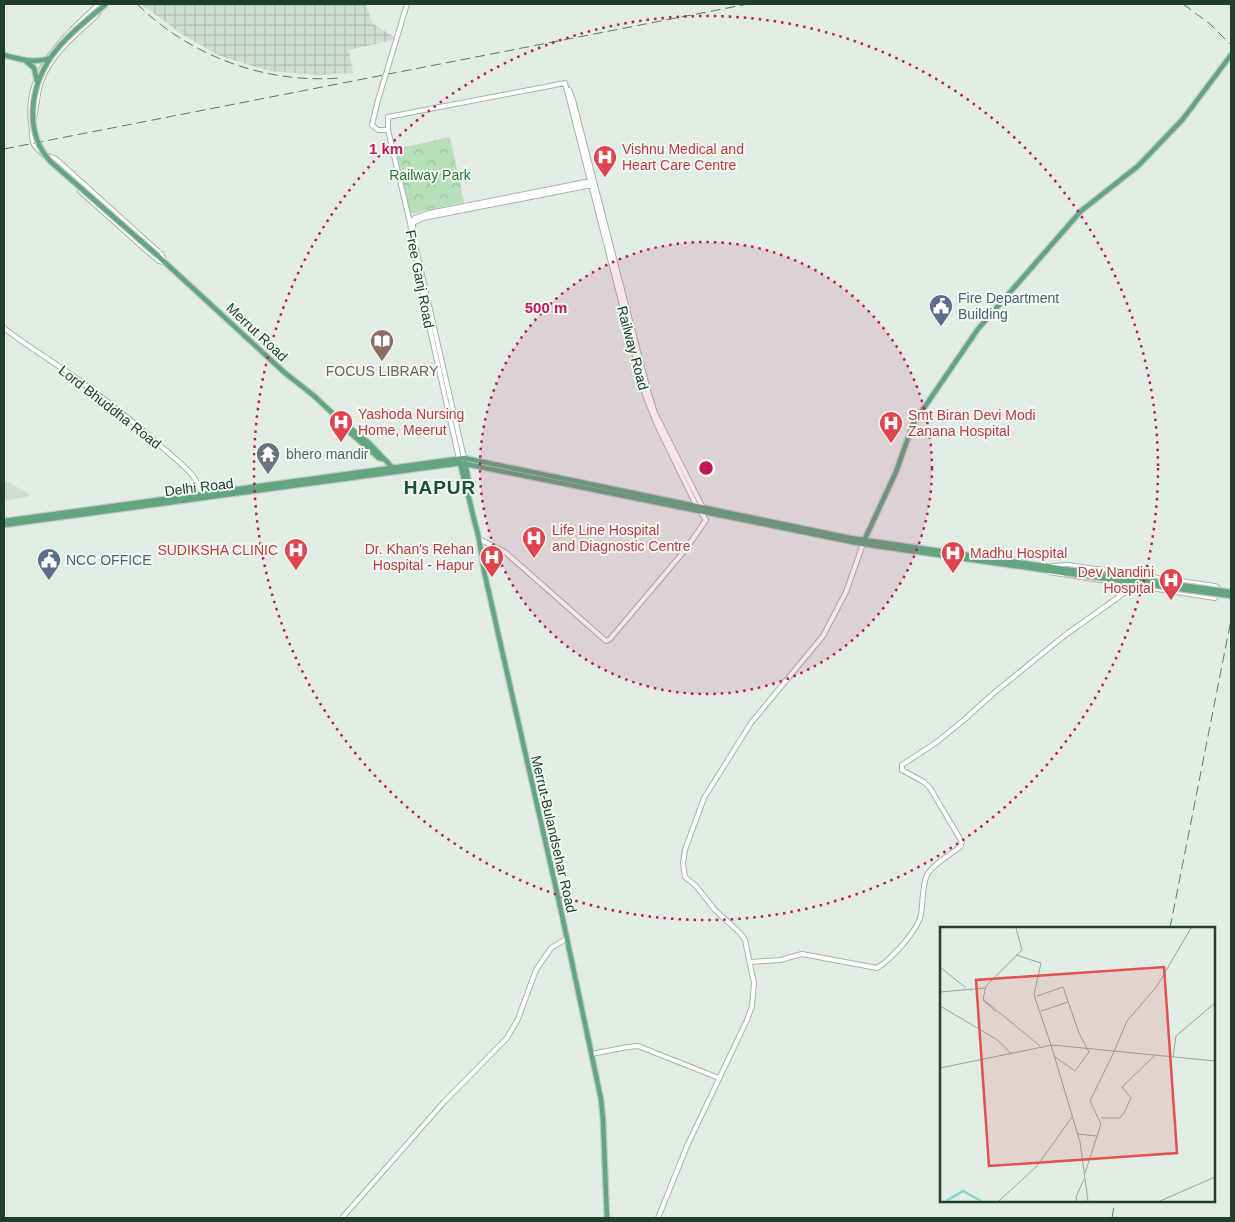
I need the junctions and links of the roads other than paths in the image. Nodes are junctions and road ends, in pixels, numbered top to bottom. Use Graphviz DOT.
graph roads {
  1 [pos="100,4"];
  2 [pos="106,4"];
  3 [pos="407,4"];
  4 [pos="4,55"];
  5 [pos="1231,55"];
  6 [pos="50,58"];
  7 [pos="24,60"];
  8 [pos="44,64"];
  9 [pos="49,66"];
  10 [pos="42,73"];
  11 [pos="38,82"];
  12 [pos="388,130"];
  13 [pos="43,155"];
  14 [pos="592,183"];
  15 [pos="474,206"];
  16 [pos="410,223"];
  17 [pos="165,263"];
  18 [pos="4,328"];
  19 [pos="462,461"];
  20 [pos="425,465"];
  21 [pos="392,467"];
  22 [pos="681,467"];
  23 [pos="397,472"];
  24 [pos="287,485"];
  25 [pos="202,496"];
  26 [pos="123,507"];
  27 [pos="697,507"];
  28 [pos="702,510"];
  29 [pos="4,521"];
  30 [pos="4,525"];
  31 [pos="481,540"];
  32 [pos="864,542"];
  33 [pos="1040,568"];
  34 [pos="1065,571"];
  35 [pos="1137,574"];
  36 [pos="1134,586"];
  37 [pos="1231,592"];
  38 [pos="1231,596"];
  39 [pos="566,939"];
  40 [pos="751,962"];
  41 [pos="591,1054"];
  42 [pos="719,1078"];
  43 [pos="342,1218"];
  44 [pos="608,1218"];
  45 [pos="658,1218"];
  1 -- 8 [label="street"];
  1 -- 9 [label="street"];
  2 -- 6 [label="main road, Merrut Road, bridge"];
  3 -- 12 [label="street, bridge"];
  4 -- 7 [label="main road, bridge"];
  4 -- 8 [label="street"];
  4 -- 10 [label="street"];
  5 -- 32 [label="main road"];
  6 -- 7 [label="main road, bridge"];
  6 -- 11 [label="main road, Merrut Road, bridge"];
  7 -- 11 [label="main road, bridge"];
  8 -- 9 [label="street"];
  8 -- 10 [label="street"];
  9 -- 10 [label="street"];
  10 -- 13 [label="street"];
  11 -- 17 [label="main road, Merrut Road, bridge"];
  12 -- 14 [label="street, Railway Road"];
  12 -- 16 [label="street"];
  13 -- 17 [label="street"];
  13 -- 17 [label="street"];
  14 -- 15 [label="street, Free Ganj Road"];
  14 -- 22 [label="street, Railway Road"];
  15 -- 16 [label="street, Free Ganj Road"];
  15 -- 19 [label="street"];
  16 -- 19 [label="street, Free Ganj Road"];
  17 -- 21 [label="main road, Merrut Road"];
  18 -- 25 [label="street, Lord Bhuddha Road"];
  19 -- 20 [label="main road"];
  19 -- 27 [label="main road"];
  19 -- 28 [label="main road"];
  19 -- 31 [label="main road"];
  20 -- 21 [label="main road, Delhi Road"];
  20 -- 23 [label="main road, Delhi Road"];
  21 -- 23 [label="main road, Merrut Road"];
  21 -- 24 [label="main road, Delhi Road"];
  22 -- 27 [label="street, Railway Road"];
  22 -- 28 [label="street"];
  23 -- 24 [label="main road, Delhi Road"];
  24 -- 25 [label="main road, Delhi Road"];
  25 -- 26 [label="main road, Delhi Road"];
  26 -- 29 [label="main road, Delhi Road"];
  26 -- 30 [label="main road, Delhi Road"];
  27 -- 28 [label="main road"];
  28 -- 31 [label="street"];
  28 -- 32 [label="main road"];
  31 -- 39 [label="main road, Merrut-Bulandsehar Road"];
  32 -- 33 [label="main road"];
  32 -- 40 [label="street"];
  33 -- 34 [label="main road"];
  33 -- 35 [label="street"];
  33 -- 36 [label="street"];
  34 -- 37 [label="main road, bridge"];
  34 -- 38 [label="main road, bridge"];
  35 -- 36 [label="street"];
  35 -- 36 [label="street"];
  36 -- 40 [label="street"];
  39 -- 41 [label="main road, Merrut-Bulandsehar Road"];
  39 -- 43 [label="street"];
  40 -- 42 [label="street"];
  41 -- 42 [label="street"];
  41 -- 44 [label="main road, Merrut-Bulandsehar Road"];
  42 -- 45 [label="street"];
}
